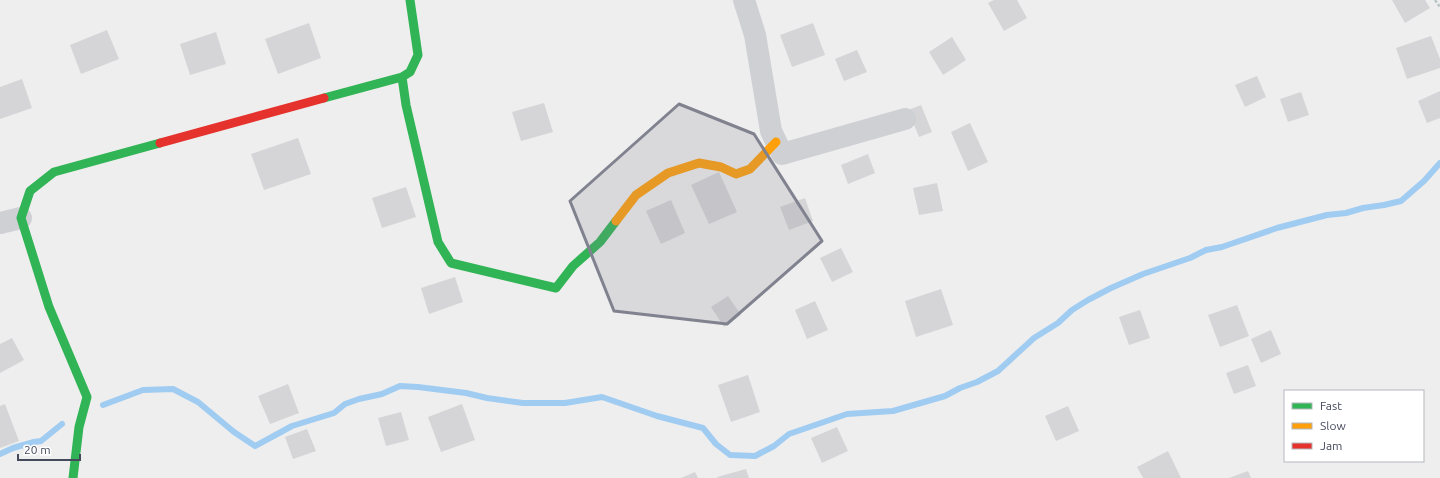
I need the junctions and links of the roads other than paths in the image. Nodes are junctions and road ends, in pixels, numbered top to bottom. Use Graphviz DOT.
graph roads {
  1 [pos="744,0"];
  2 [pos="409,1"];
  3 [pos="402,77"];
  4 [pos="905,119"];
  5 [pos="776,142"];
  6 [pos="22,218"];
  7 [pos="0,223"];
  8 [pos="73,478"];
  1 -- 5 [label="street"];
  2 -- 3 [label="street"];
  3 -- 5 [label="street"];
  3 -- 6 [label="street"];
  4 -- 5 [label="street"];
  6 -- 7 [label="street"];
  6 -- 8 [label="street"];
}
